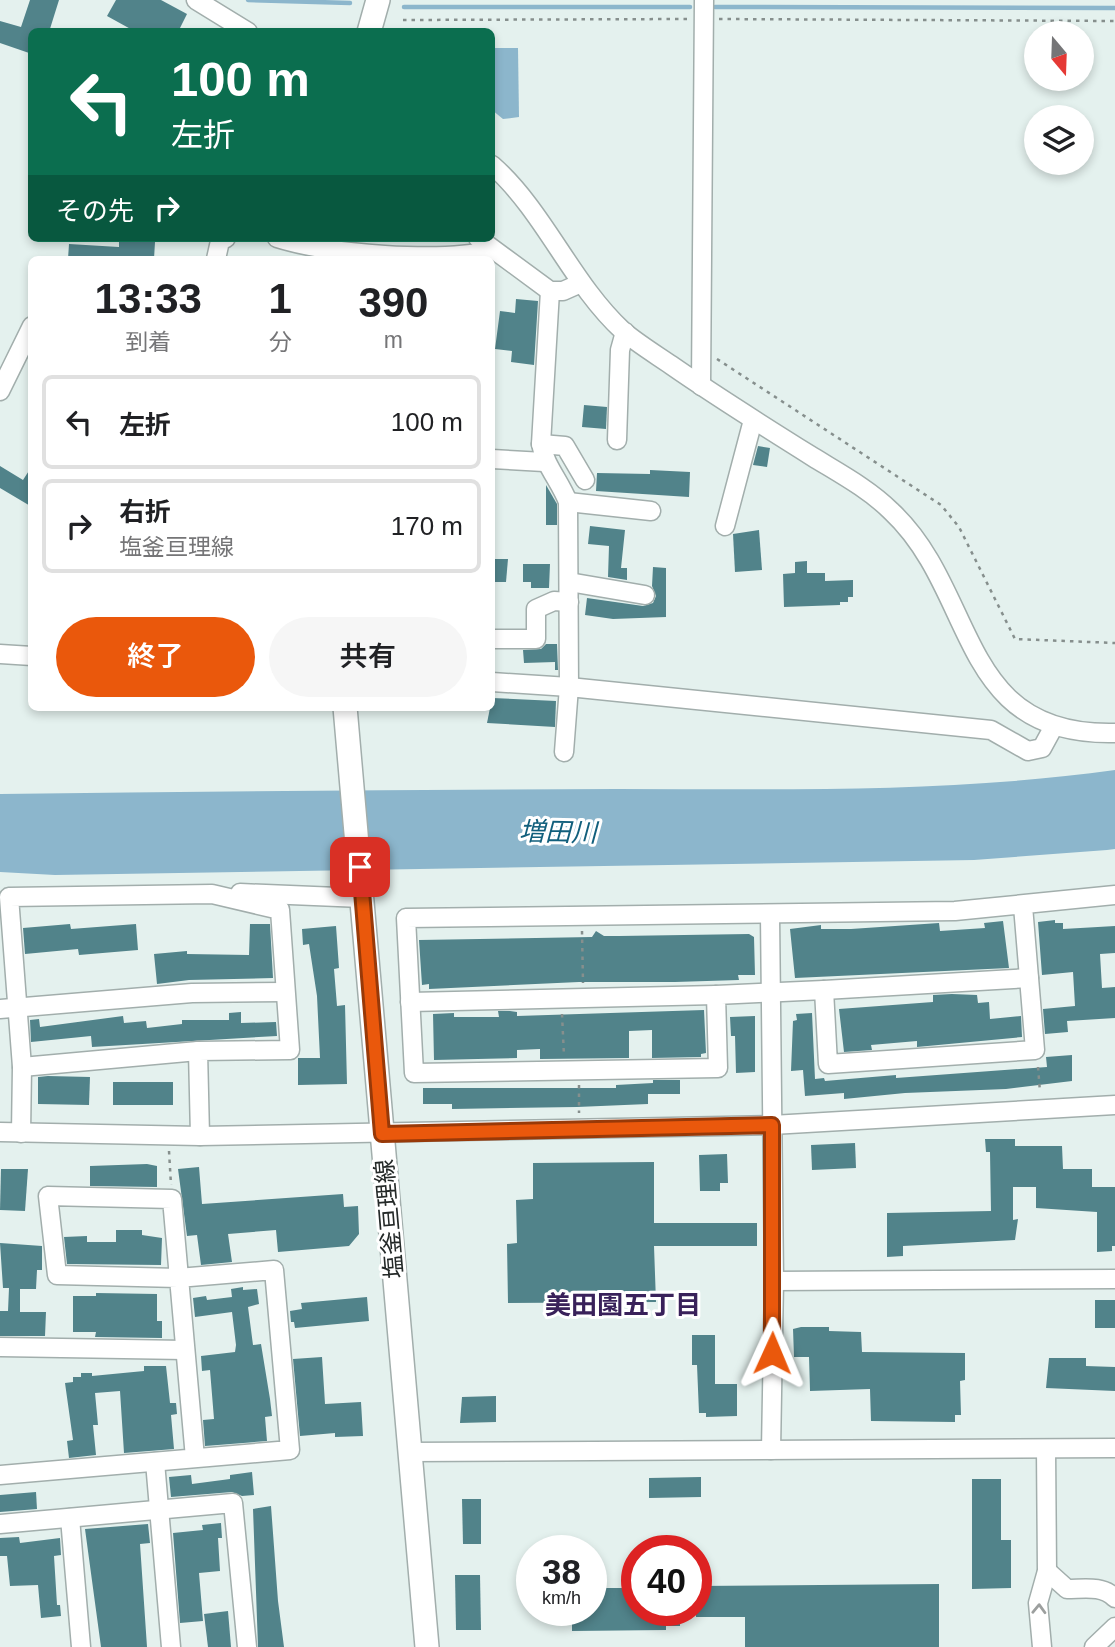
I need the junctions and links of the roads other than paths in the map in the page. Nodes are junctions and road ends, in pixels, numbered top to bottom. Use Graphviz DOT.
graph roads {
  1 [pos="196,0"];
  2 [pos="378,0"];
  3 [pos="704,0"];
  4 [pos="237,28"];
  5 [pos="370,28"];
  6 [pos="495,168"];
  7 [pos="296,242"];
  8 [pos="485,244"];
  9 [pos="329,249"];
  10 [pos="581,283"];
  11 [pos="550,291"];
  12 [pos="625,332"];
  13 [pos="28,334"];
  14 [pos="701,386"];
  15 [pos="0,391"];
  16 [pos="753,420"];
  17 [pos="617,440"];
  18 [pos="541,444"];
  19 [pos="495,459"];
  20 [pos="544,462"];
  21 [pos="585,480"];
  22 [pos="568,502"];
  23 [pos="652,511"];
  24 [pos="725,526"];
  25 [pos="569,582"];
  26 [pos="645,594"];
  27 [pos="569,601"];
  28 [pos="495,639"];
  29 [pos="0,654"];
  30 [pos="28,656"];
  31 [pos="495,682"];
  32 [pos="569,687"];
  33 [pos="345,711"];
  34 [pos="1054,726"];
  35 [pos="1115,733"];
  36 [pos="564,752"];
  37 [pos="212,894"];
  38 [pos="362,895"];
  39 [pos="1115,895"];
  40 [pos="4,896"];
  41 [pos="1023,906"];
  42 [pos="771,915"];
  43 [pos="1029,978"];
  44 [pos="824,990"];
  45 [pos="285,992"];
  46 [pos="770,994"];
  47 [pos="716,995"];
  48 [pos="410,1002"];
  49 [pos="9,1008"];
  50 [pos="198,1051"];
  51 [pos="22,1067"];
  52 [pos="1115,1105"];
  53 [pos="772,1125"];
  54 [pos="0,1132"];
  55 [pos="21,1133"];
  56 [pos="382,1134"];
  57 [pos="200,1136"];
  58 [pos="178,1278"];
  59 [pos="1115,1279"];
  60 [pos="774,1281"];
  61 [pos="0,1346"];
  62 [pos="185,1350"];
  63 [pos="1046,1448"];
  64 [pos="1115,1448"];
  65 [pos="771,1450"];
  66 [pos="409,1452"];
  67 [pos="195,1458"];
  68 [pos="155,1462"];
  69 [pos="0,1475"];
  70 [pos="159,1509"];
  71 [pos="70,1518"];
  72 [pos="0,1524"];
  73 [pos="1047,1571"];
  74 [pos="1115,1598"];
  75 [pos="1115,1627"];
  76 [pos="81,1647"];
  77 [pos="171,1647"];
  78 [pos="247,1647"];
  79 [pos="427,1647"];
  80 [pos="1042,1647"];
  81 [pos="1094,1647"];
  1 -- 4 [label="street"];
  2 -- 5 [label="main road"];
  3 -- 14 [label="street"];
  6 -- 10 [label="street"];
  7 -- 9 [label="street"];
  8 -- 9 [label="street"];
  8 -- 11 [label="street"];
  10 -- 11 [label="street"];
  10 -- 12 [label="street"];
  11 -- 18 [label="street"];
  12 -- 14 [label="street"];
  12 -- 17 [label="street"];
  13 -- 15 [label="street"];
  14 -- 16 [label="street"];
  16 -- 24 [label="street"];
  16 -- 34 [label="street"];
  18 -- 20 [label="street"];
  18 -- 21 [label="street"];
  19 -- 20 [label="street"];
  20 -- 22 [label="street"];
  22 -- 23 [label="street"];
  22 -- 25 [label="street"];
  25 -- 26 [label="street"];
  25 -- 27 [label="street"];
  27 -- 28 [label="street"];
  27 -- 32 [label="street"];
  29 -- 30 [label="street"];
  31 -- 32 [label="street"];
  32 -- 34 [label="street"];
  32 -- 36 [label="street"];
  33 -- 38 [label="main road, 塩釜亘理線"];
  34 -- 35 [label="street"];
  37 -- 38 [label="street"];
  37 -- 40 [label="street"];
  37 -- 45 [label="street"];
  38 -- 56 [label="main road, 塩釜亘理線"];
  39 -- 41 [label="street"];
  40 -- 49 [label="street"];
  41 -- 42 [label="street"];
  41 -- 43 [label="street"];
  42 -- 46 [label="street"];
  42 -- 48 [label="street"];
  43 -- 44 [label="street"];
  43 -- 44 [label="street"];
  44 -- 46 [label="street"];
  45 -- 49 [label="street"];
  45 -- 50 [label="street"];
  46 -- 47 [label="street"];
  46 -- 53 [label="street"];
  47 -- 48 [label="street"];
  47 -- 48 [label="street"];
  49 -- 51 [label="street"];
  50 -- 51 [label="street"];
  50 -- 57 [label="street"];
  51 -- 55 [label="street"];
  52 -- 53 [label="street"];
  53 -- 56 [label="street"];
  53 -- 60 [label="street"];
  54 -- 55 [label="street"];
  55 -- 57 [label="street"];
  56 -- 57 [label="street"];
  56 -- 66 [label="main road, 塩釜亘理線"];
  58 -- 58 [label="street"];
  58 -- 62 [label="street"];
  58 -- 67 [label="street"];
  59 -- 60 [label="street"];
  60 -- 65 [label="street"];
  61 -- 62 [label="street"];
  62 -- 67 [label="street"];
  63 -- 64 [label="street"];
  63 -- 65 [label="street"];
  63 -- 73 [label="street"];
  65 -- 66 [label="street"];
  66 -- 79 [label="main road, 塩釜亘理線"];
  67 -- 68 [label="street"];
  68 -- 69 [label="street"];
  68 -- 70 [label="street"];
  70 -- 71 [label="street"];
  70 -- 77 [label="street"];
  70 -- 78 [label="street"];
  71 -- 72 [label="street"];
  71 -- 76 [label="street"];
  73 -- 74 [label="street"];
  80 -- 73 [label="street, one-way"];
  75 -- 81 [label="street"];
}
